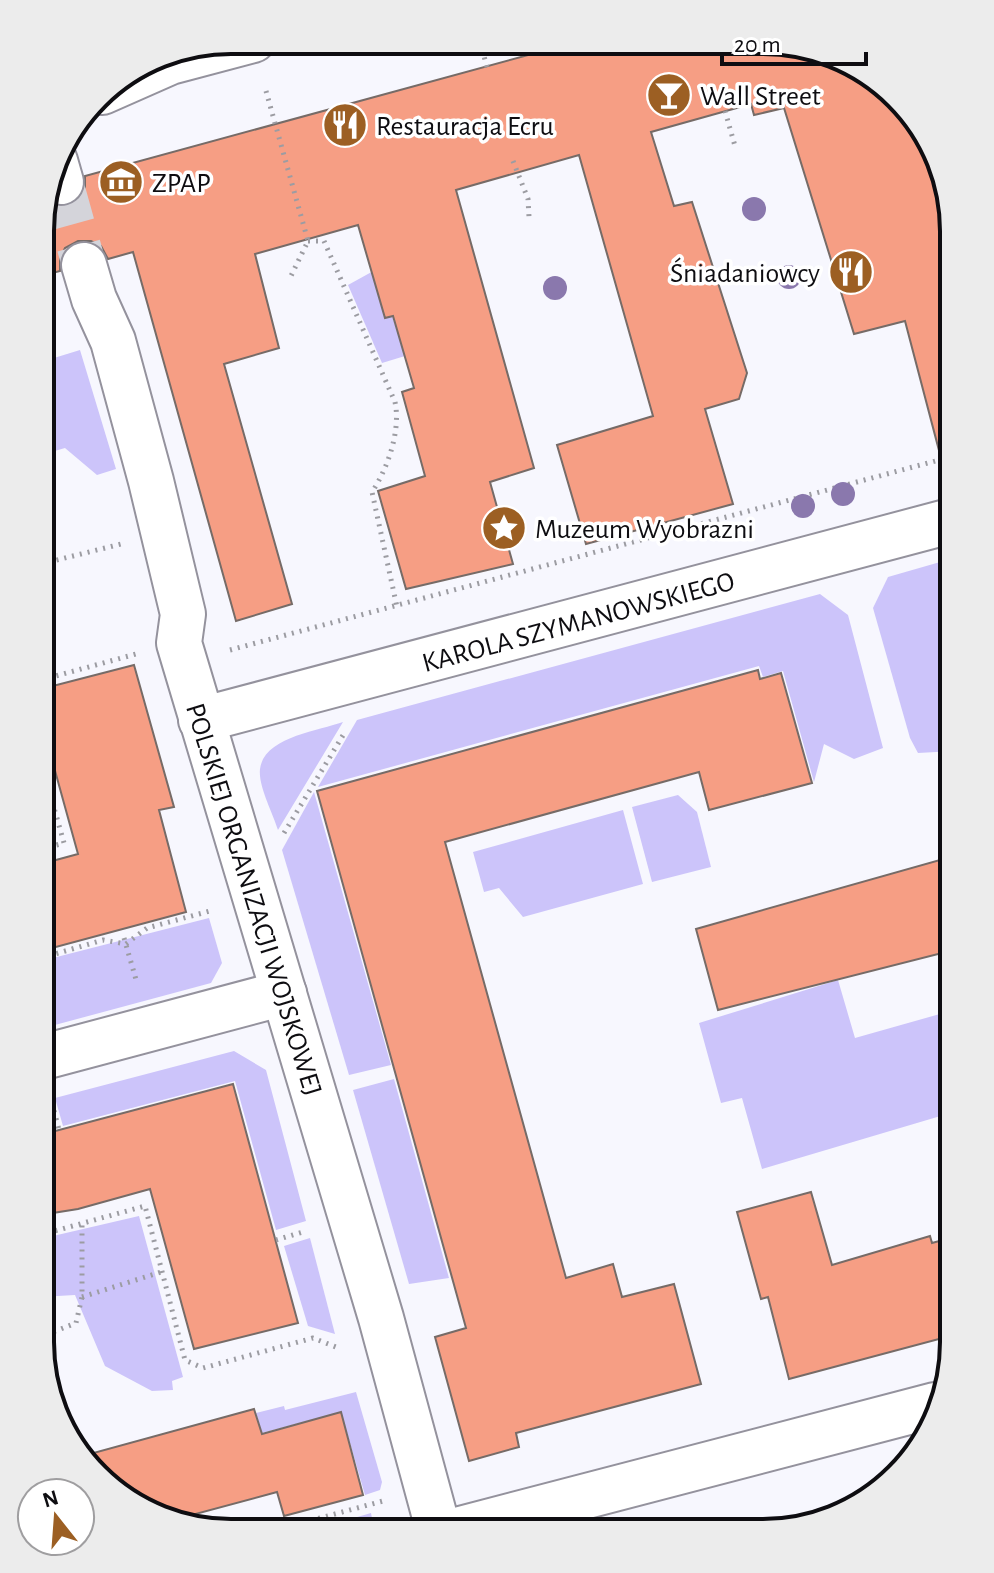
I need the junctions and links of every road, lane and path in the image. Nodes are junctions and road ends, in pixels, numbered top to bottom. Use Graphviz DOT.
graph roads {
  1 [pos="483,54"];
  2 [pos="487,67"];
  3 [pos="266,91"];
  4 [pos="725,111"];
  5 [pos="735,146"];
  6 [pos="513,161"];
  7 [pos="529,217"];
  8 [pos="308,241"];
  9 [pos="84,265"];
  10 [pos="290,278"];
  11 [pos="940,460"];
  12 [pos="940,524"];
  13 [pos="127,542"];
  14 [pos="54,561"];
  15 [pos="397,607"];
  16 [pos="179,643"];
  17 [pos="54,677"];
  18 [pos="201,720"];
  19 [pos="348,727"];
  20 [pos="54,808"];
  21 [pos="283,834"];
  22 [pos="54,846"];
  23 [pos="215,910"];
  24 [pos="125,941"];
  25 [pos="54,954"];
  26 [pos="284,993"];
  27 [pos="141,997"];
  28 [pos="54,1073"];
  29 [pos="54,1111"];
  30 [pos="59,1130"];
  31 [pos="82,1225"];
  32 [pos="318,1228"];
  33 [pos="54,1232"];
  34 [pos="276,1240"];
  35 [pos="161,1272"];
  36 [pos="82,1297"];
  37 [pos="54,1332"];
  38 [pos="335,1346"];
  39 [pos="928,1407"];
  40 [pos="408,1489"];
  41 [pos="383,1501"];
  42 [pos="316,1519"];
  43 [pos="430,1519"];
  44 [pos="499,1519"];
  1 -- 2 [label="path"];
  3 -- 8 [label="path"];
  4 -- 5 [label="path"];
  6 -- 7 [label="path"];
  8 -- 10 [label="path"];
  8 -- 15 [label="path"];
  9 -- 16 [label="street, POLSKIEJ ORGANIZACJI WOJSKOWEJ"];
  11 -- 15 [label="path"];
  12 -- 18 [label="street, KAROLA SZYMANOWSKIEGO"];
  13 -- 14 [label="path"];
  15 -- 16 [label="path"];
  16 -- 17 [label="path"];
  16 -- 18 [label="street, POLSKIEJ ORGANIZACJI WOJSKOWEJ"];
  18 -- 26 [label="street, POLSKIEJ ORGANIZACJI WOJSKOWEJ"];
  19 -- 21 [label="path"];
  20 -- 22 [label="path"];
  23 -- 24 [label="path"];
  24 -- 25 [label="path"];
  24 -- 27 [label="path"];
  26 -- 28 [label="street"];
  26 -- 40 [label="street, POLSKIEJ ORGANIZACJI WOJSKOWEJ"];
  29 -- 30 [label="path"];
  31 -- 33 [label="path"];
  31 -- 35 [label="path"];
  31 -- 36 [label="path"];
  32 -- 34 [label="path"];
  35 -- 36 [label="path"];
  35 -- 38 [label="path"];
  36 -- 37 [label="path"];
  39 -- 44 [label="street"];
  40 -- 41 [label="path"];
  40 -- 41 [label="path"];
  40 -- 43 [label="street, POLSKIEJ ORGANIZACJI WOJSKOWEJ"];
  41 -- 42 [label="path"];
}
